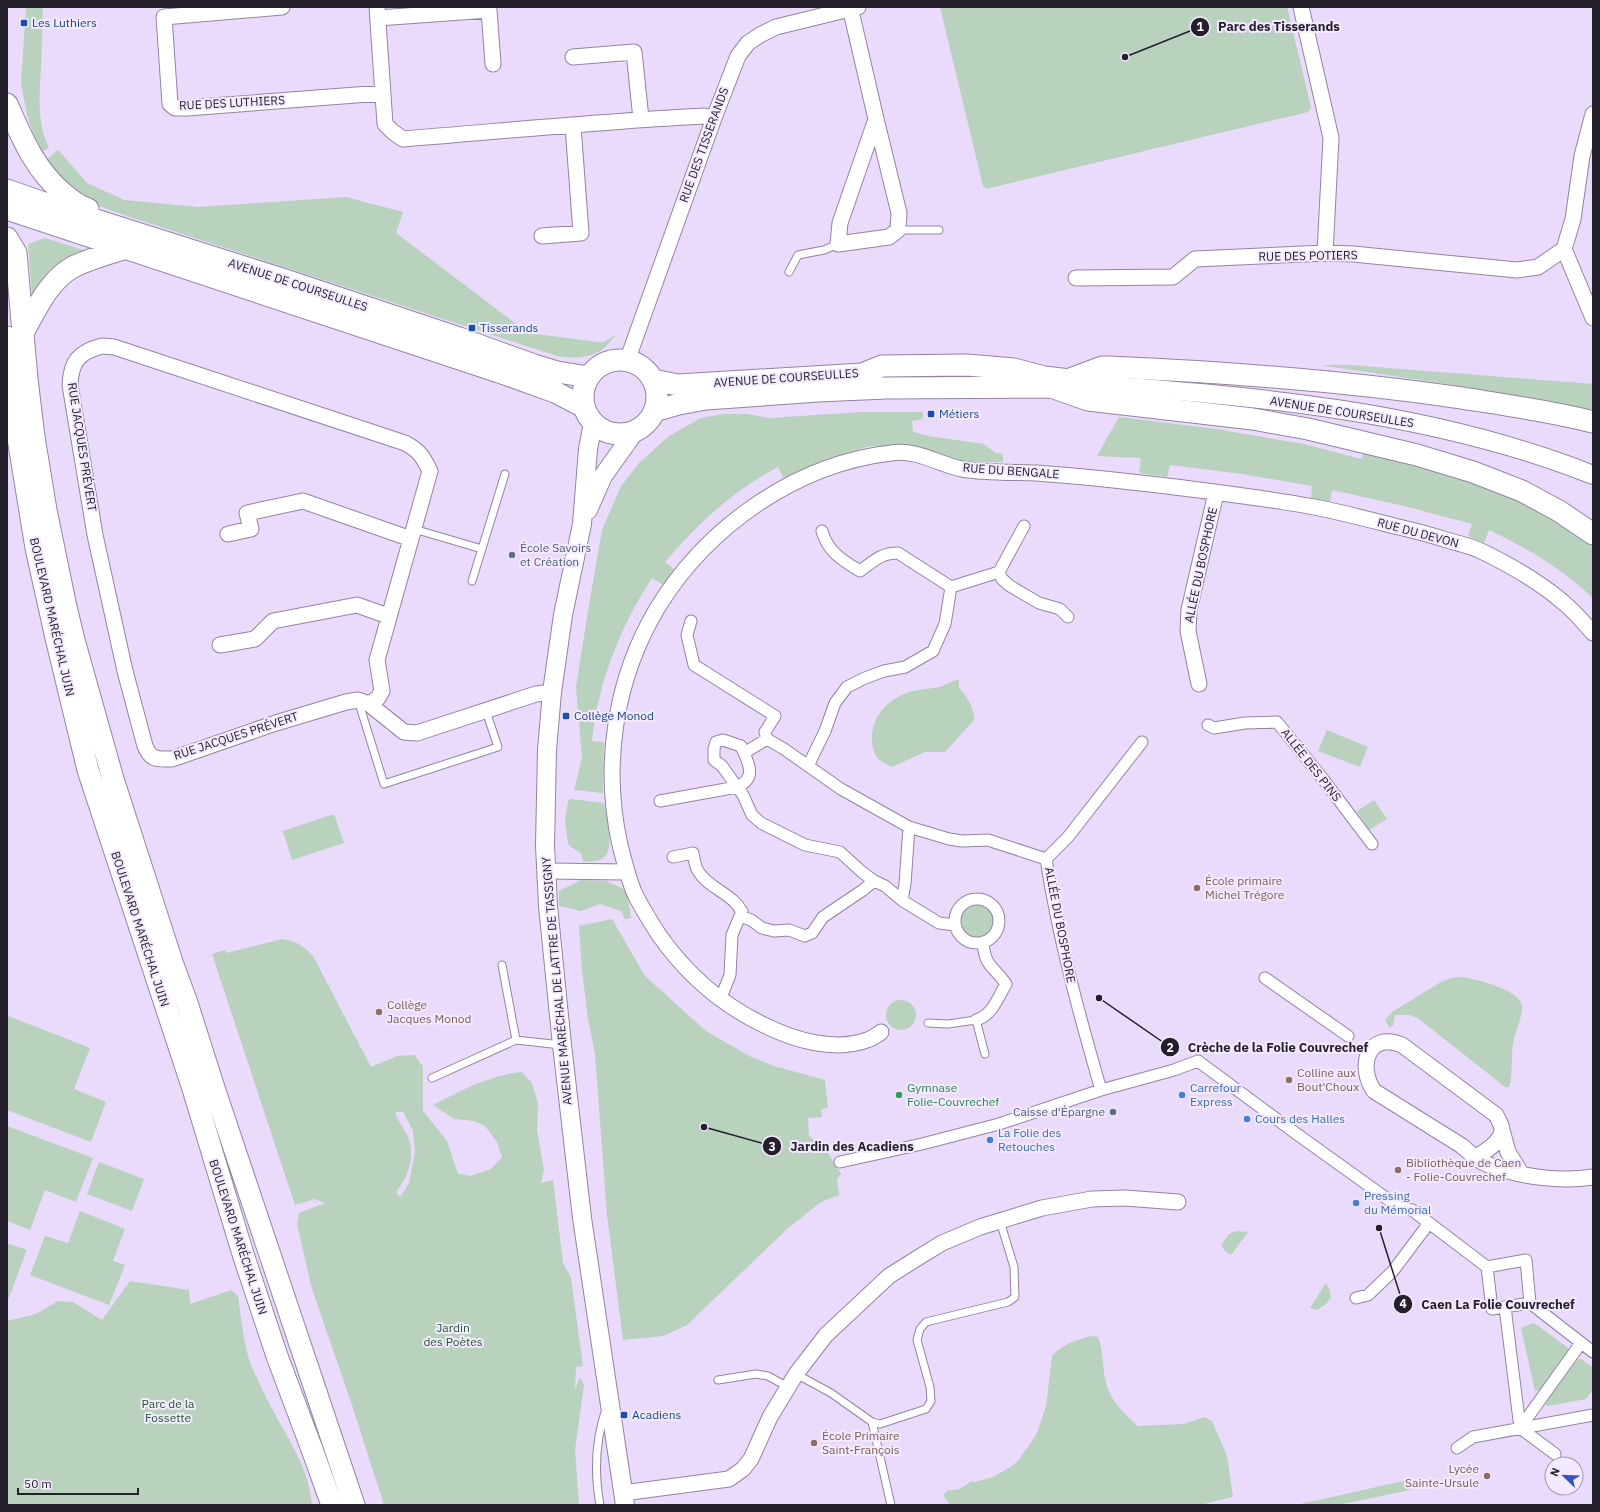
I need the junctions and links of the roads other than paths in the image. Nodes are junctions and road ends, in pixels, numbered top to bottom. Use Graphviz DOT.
graph roads {
  1 [pos="282,7"];
  2 [pos="1301,7"];
  3 [pos="853,8"];
  4 [pos="163,12"];
  5 [pos="378,12"];
  6 [pos="573,57"];
  7 [pos="493,64"];
  8 [pos="382,93"];
  9 [pos="7,104"];
  10 [pos="1593,114"];
  11 [pos="714,118"];
  12 [pos="641,119"];
  13 [pos="876,119"];
  14 [pos="573,126"];
  15 [pos="7,190"];
  16 [pos="7,209"];
  17 [pos="7,229"];
  18 [pos="898,230"];
  19 [pos="940,230"];
  20 [pos="542,236"];
  21 [pos="7,238"];
  22 [pos="838,244"];
  23 [pos="123,249"];
  24 [pos="1564,249"];
  25 [pos="1325,253"];
  26 [pos="251,269"];
  27 [pos="789,272"];
  28 [pos="1076,278"];
  29 [pos="1593,318"];
  30 [pos="15,335"];
  31 [pos="627,361"];
  32 [pos="589,377"];
  33 [pos="653,380"];
  34 [pos="1077,382"];
  35 [pos="1051,388"];
  36 [pos="654,411"];
  37 [pos="589,415"];
  38 [pos="1593,422"];
  39 [pos="636,431"];
  40 [pos="504,474"];
  41 [pos="1593,475"];
  42 [pos="1216,493"];
  43 [pos="582,524"];
  44 [pos="1024,526"];
  45 [pos="822,531"];
  46 [pos="228,534"];
  47 [pos="412,534"];
  48 [pos="1593,534"];
  49 [pos="482,549"];
  50 [pos="999,572"];
  51 [pos="472,581"];
  52 [pos="952,587"];
  53 [pos="388,616"];
  54 [pos="1068,617"];
  55 [pos="691,621"];
  56 [pos="1593,633"];
  57 [pos="220,645"];
  58 [pos="1199,684"];
  59 [pos="552,692"];
  60 [pos="363,702"];
  61 [pos="486,711"];
  62 [pos="1208,725"];
  63 [pos="767,739"];
  64 [pos="1142,742"];
  65 [pos="744,753"];
  66 [pos="808,766"];
  67 [pos="737,787"];
  68 [pos="660,802"];
  69 [pos="909,827"];
  70 [pos="1372,844"];
  71 [pos="673,857"];
  72 [pos="1046,859"];
  73 [pos="546,871"];
  74 [pos="627,872"];
  75 [pos="874,882"];
  76 [pos="902,900"];
  77 [pos="742,911"];
  78 [pos="955,925"];
  79 [pos="984,942"];
  80 [pos="502,965"];
  81 [pos="1265,978"];
  82 [pos="720,1000"];
  83 [pos="976,1020"];
  84 [pos="928,1023"];
  85 [pos="881,1032"];
  86 [pos="1348,1036"];
  87 [pos="516,1040"];
  88 [pos="562,1045"];
  89 [pos="985,1054"];
  90 [pos="432,1078"];
  91 [pos="1101,1090"];
  92 [pos="1502,1130"];
  93 [pos="1475,1157"];
  94 [pos="840,1162"];
  95 [pos="1521,1173"];
  96 [pos="1593,1177"];
  97 [pos="1178,1202"];
  98 [pos="1000,1221"];
  99 [pos="1429,1223"];
  100 [pos="1487,1267"];
  101 [pos="1356,1298"];
  102 [pos="1530,1303"];
  103 [pos="1505,1307"];
  104 [pos="1581,1343"];
  105 [pos="1593,1352"];
  106 [pos="796,1374"];
  107 [pos="718,1380"];
  108 [pos="788,1387"];
  109 [pos="608,1401"];
  110 [pos="1593,1406"];
  111 [pos="1590,1415"];
  112 [pos="872,1422"];
  113 [pos="1520,1428"];
  114 [pos="1457,1448"];
  115 [pos="1555,1454"];
  116 [pos="624,1499"];
  117 [pos="332,1505"];
  118 [pos="354,1505"];
  119 [pos="600,1505"];
  120 [pos="891,1505"];
  1 -- 4 [label="street, RUE DES LUTHIERS"];
  2 -- 25 [label="street"];
  3 -- 11 [label="street, RUE DES TISSERANDS"];
  3 -- 13 [label="street"];
  4 -- 8 [label="street, RUE DES LUTHIERS"];
  5 -- 7 [label="street"];
  5 -- 8 [label="street"];
  6 -- 12 [label="street"];
  8 -- 14 [label="street"];
  9 -- 26 [label="main road"];
  10 -- 24 [label="street"];
  11 -- 12 [label="street"];
  11 -- 31 [label="street, RUE DES TISSERANDS"];
  12 -- 14 [label="street"];
  13 -- 18 [label="street"];
  13 -- 22 [label="street"];
  14 -- 20 [label="street"];
  15 -- 26 [label="main road, AVENUE DE COURSEULLES"];
  16 -- 23 [label="main road, AVENUE DE COURSEULLES"];
  17 -- 21 [label="main road, BOULEVARD MARÉCHAL JUIN"];
  18 -- 19 [label="lane"];
  18 -- 22 [label="street"];
  21 -- 30 [label="main road, BOULEVARD MARÉCHAL JUIN"];
  22 -- 27 [label="lane"];
  23 -- 30 [label="main road"];
  23 -- 37 [label="main road, AVENUE DE COURSEULLES"];
  24 -- 25 [label="street, RUE DES POTIERS"];
  24 -- 29 [label="street"];
  25 -- 28 [label="street, RUE DES POTIERS"];
  26 -- 32 [label="main road, AVENUE DE COURSEULLES"];
  30 -- 117 [label="main road, BOULEVARD MARÉCHAL JUIN"];
  30 -- 118 [label="main road, BOULEVARD MARÉCHAL JUIN"];
  31 -- 32 [label="main road"];
  31 -- 33 [label="main road"];
  32 -- 37 [label="main road"];
  33 -- 34 [label="main road, AVENUE DE COURSEULLES"];
  33 -- 36 [label="main road"];
  34 -- 35 [label="main road, AVENUE DE COURSEULLES"];
  34 -- 38 [label="main road"];
  34 -- 41 [label="street, AVENUE DE COURSEULLES"];
  35 -- 36 [label="main road, AVENUE DE COURSEULLES"];
  35 -- 48 [label="main road"];
  36 -- 39 [label="main road"];
  37 -- 39 [label="main road, AVENUE DE COURSEULLES"];
  37 -- 43 [label="street, AVENUE MARÉCHAL DE LATTRE DE TASSIGNY"];
  39 -- 43 [label="street, AVENUE MARÉCHAL DE LATTRE DE TASSIGNY"];
  40 -- 49 [label="lane"];
  42 -- 56 [label="street, RUE DU DEVON"];
  42 -- 58 [label="street, ALLÉE DU BOSPHORE"];
  42 -- 74 [label="street, RUE DU BENGALE"];
  43 -- 59 [label="street, AVENUE MARÉCHAL DE LATTRE DE TASSIGNY"];
  44 -- 50 [label="street"];
  45 -- 52 [label="street"];
  46 -- 47 [label="street"];
  47 -- 49 [label="lane"];
  47 -- 53 [label="street, RUE JACQUES PRÉVERT"];
  47 -- 60 [label="street, RUE JACQUES PRÉVERT"];
  49 -- 51 [label="lane"];
  50 -- 52 [label="street"];
  50 -- 54 [label="street"];
  52 -- 66 [label="street"];
  53 -- 57 [label="street"];
  53 -- 60 [label="street, RUE JACQUES PRÉVERT"];
  55 -- 63 [label="street"];
  59 -- 61 [label="street"];
  59 -- 73 [label="street, AVENUE MARÉCHAL DE LATTRE DE TASSIGNY"];
  60 -- 61 [label="street"];
  60 -- 61 [label="lane"];
  62 -- 70 [label="street, ALLÉE DES PINS"];
  63 -- 65 [label="street"];
  63 -- 66 [label="street"];
  64 -- 72 [label="street, ALLÉE DU BOSPHORE"];
  65 -- 67 [label="street"];
  65 -- 67 [label="street"];
  66 -- 69 [label="street"];
  67 -- 68 [label="street"];
  67 -- 75 [label="street"];
  69 -- 72 [label="street"];
  69 -- 76 [label="street"];
  71 -- 77 [label="street"];
  72 -- 91 [label="street, ALLÉE DU BOSPHORE"];
  73 -- 74 [label="street"];
  73 -- 88 [label="street, AVENUE MARÉCHAL DE LATTRE DE TASSIGNY"];
  74 -- 82 [label="street, RUE DU BENGALE"];
  75 -- 76 [label="street"];
  75 -- 77 [label="street"];
  76 -- 78 [label="street"];
  77 -- 82 [label="street"];
  78 -- 79 [label="street"];
  78 -- 79 [label="street"];
  79 -- 83 [label="street"];
  80 -- 87 [label="lane"];
  81 -- 86 [label="street"];
  82 -- 85 [label="street, RUE DU BENGALE"];
  83 -- 84 [label="lane"];
  83 -- 89 [label="lane"];
  87 -- 88 [label="lane"];
  87 -- 90 [label="lane"];
  88 -- 109 [label="street, AVENUE MARÉCHAL DE LATTRE DE TASSIGNY"];
  91 -- 94 [label="street"];
  91 -- 99 [label="street"];
  92 -- 93 [label="street"];
  92 -- 93 [label="street"];
  92 -- 95 [label="street"];
  93 -- 95 [label="street"];
  95 -- 96 [label="street"];
  97 -- 98 [label="street"];
  98 -- 106 [label="street"];
  98 -- 112 [label="lane"];
  99 -- 100 [label="street"];
  99 -- 101 [label="street"];
  100 -- 102 [label="street"];
  100 -- 103 [label="street"];
  102 -- 103 [label="street"];
  102 -- 104 [label="street"];
  103 -- 113 [label="street"];
  104 -- 105 [label="street"];
  104 -- 113 [label="street"];
  106 -- 108 [label="street"];
  106 -- 112 [label="lane"];
  107 -- 108 [label="lane"];
  108 -- 116 [label="street"];
  109 -- 116 [label="street, AVENUE MARÉCHAL DE LATTRE DE TASSIGNY"];
  109 -- 119 [label="lane"];
  110 -- 111 [label="street"];
  111 -- 113 [label="street"];
  112 -- 120 [label="lane"];
  113 -- 114 [label="street"];
  113 -- 115 [label="street"];
}
